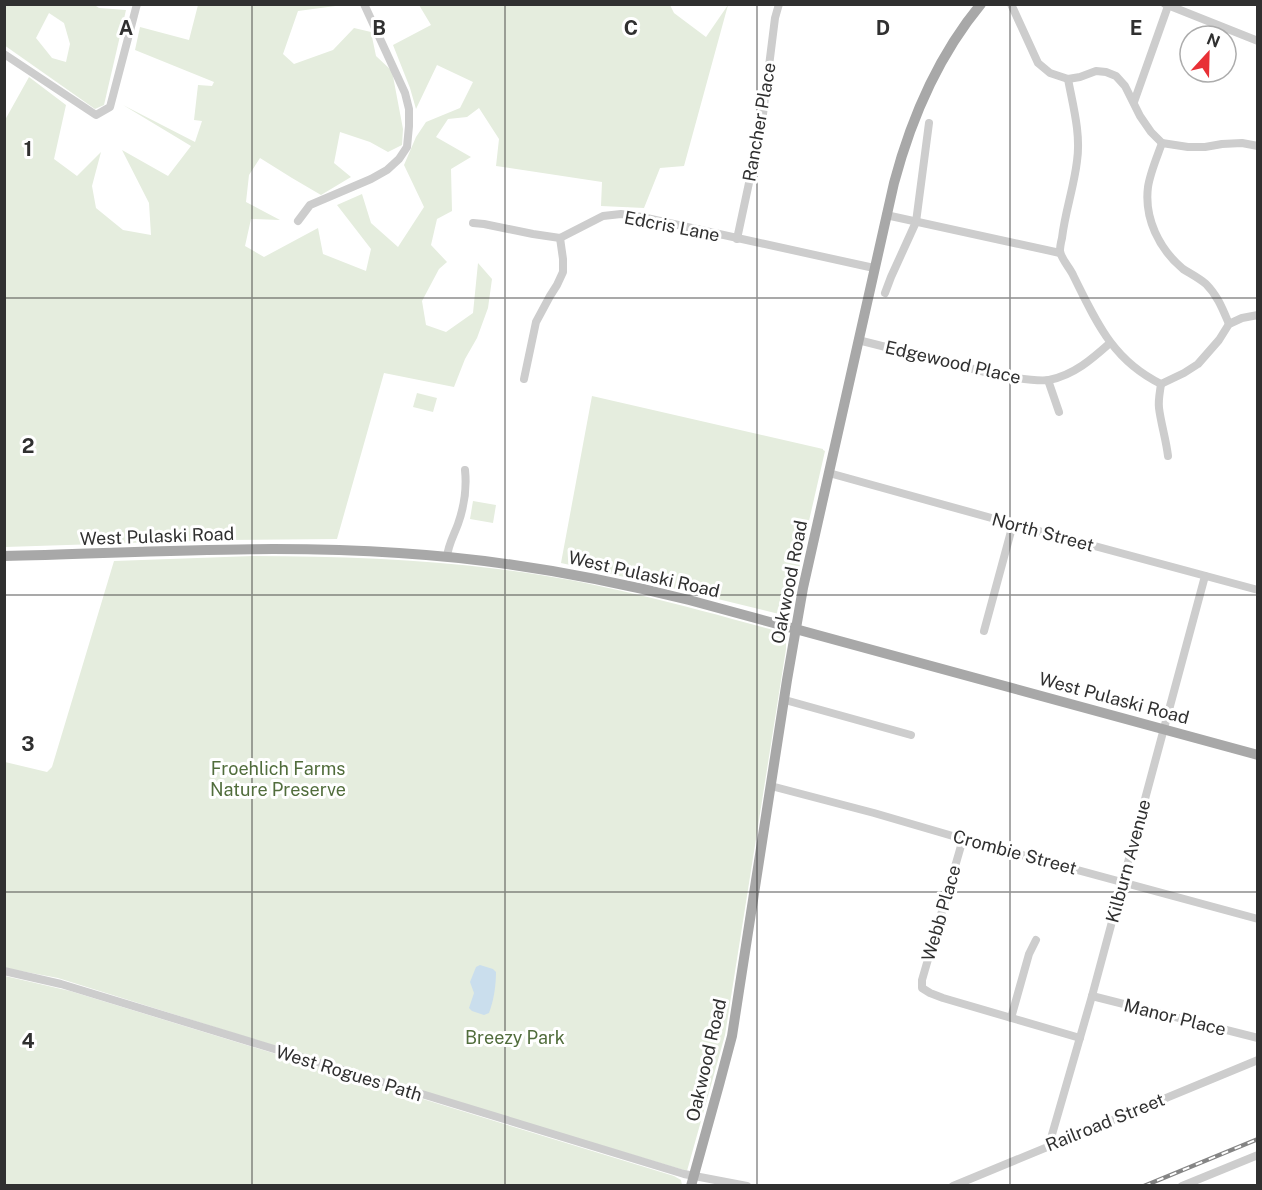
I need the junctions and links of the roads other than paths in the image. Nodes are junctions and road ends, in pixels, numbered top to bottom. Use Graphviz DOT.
graph roads {
  1 [pos="137,4"];
  2 [pos="364,4"];
  3 [pos="779,4"];
  4 [pos="981,4"];
  5 [pos="1011,4"];
  6 [pos="1166,5"];
  7 [pos="1257,41"];
  8 [pos="4,54"];
  9 [pos="1068,79"];
  10 [pos="1134,102"];
  11 [pos="929,123"];
  12 [pos="1162,143"];
  13 [pos="1257,146"];
  14 [pos="886,215"];
  15 [pos="298,221"];
  16 [pos="916,222"];
  17 [pos="474,223"];
  18 [pos="560,238"];
  19 [pos="737,239"];
  20 [pos="1060,253"];
  21 [pos="874,268"];
  22 [pos="885,292"];
  23 [pos="1257,315"];
  24 [pos="1229,324"];
  25 [pos="858,340"];
  26 [pos="1110,343"];
  27 [pos="524,379"];
  28 [pos="1048,380"];
  29 [pos="1161,384"];
  30 [pos="1059,412"];
  31 [pos="1168,456"];
  32 [pos="465,470"];
  33 [pos="829,473"];
  34 [pos="1013,524"];
  35 [pos="4,556"];
  36 [pos="447,557"];
  37 [pos="1205,576"];
  38 [pos="1257,590"];
  39 [pos="796,628"];
  40 [pos="984,632"];
  41 [pos="785,700"];
  42 [pos="1164,729"];
  43 [pos="911,735"];
  44 [pos="1257,755"];
  45 [pos="771,786"];
  46 [pos="963,839"];
  47 [pos="1122,882"];
  48 [pos="1257,919"];
  49 [pos="1036,940"];
  50 [pos="4,971"];
  51 [pos="1092,996"];
  52 [pos="1011,1018"];
  53 [pos="1080,1038"];
  54 [pos="1257,1038"];
  55 [pos="1257,1060"];
  56 [pos="1049,1145"];
  57 [pos="1257,1155"];
  58 [pos="692,1181"];
  59 [pos="747,1185"];
  60 [pos="952,1185"];
  61 [pos="1182,1185"];
  1 -- 8 [label="street"];
  2 -- 15 [label="street"];
  3 -- 19 [label="street, Rancher Place"];
  4 -- 14 [label="main road, Oakwood Road"];
  5 -- 9 [label="street"];
  6 -- 7 [label="street"];
  6 -- 10 [label="street"];
  9 -- 10 [label="street"];
  9 -- 20 [label="street"];
  10 -- 12 [label="street"];
  11 -- 16 [label="street"];
  12 -- 13 [label="street"];
  12 -- 24 [label="street"];
  14 -- 16 [label="street"];
  14 -- 21 [label="main road, Oakwood Road"];
  16 -- 20 [label="street"];
  16 -- 22 [label="street"];
  17 -- 18 [label="street"];
  18 -- 19 [label="street, Edcris Lane"];
  18 -- 27 [label="street"];
  19 -- 21 [label="street, Edcris Lane"];
  20 -- 26 [label="street"];
  21 -- 25 [label="main road, Oakwood Road"];
  23 -- 24 [label="street"];
  24 -- 29 [label="street"];
  25 -- 28 [label="street, Edgewood Place"];
  25 -- 33 [label="main road, Oakwood Road"];
  26 -- 28 [label="street, Edgewood Place"];
  26 -- 29 [label="street"];
  28 -- 30 [label="street"];
  29 -- 31 [label="street"];
  32 -- 36 [label="street"];
  33 -- 34 [label="street, North Street"];
  33 -- 39 [label="main road, Oakwood Road"];
  34 -- 37 [label="street, North Street"];
  34 -- 40 [label="street"];
  35 -- 36 [label="main road, West Pulaski Road"];
  36 -- 39 [label="main road, West Pulaski Road"];
  37 -- 38 [label="street, North Street"];
  37 -- 42 [label="street, Kilburn Avenue"];
  39 -- 41 [label="main road, Oakwood Road"];
  39 -- 42 [label="main road, West Pulaski Road"];
  41 -- 43 [label="street"];
  41 -- 45 [label="main road, Oakwood Road"];
  42 -- 44 [label="main road, West Pulaski Road"];
  42 -- 47 [label="street, Kilburn Avenue"];
  45 -- 46 [label="street, Crombie Street"];
  45 -- 58 [label="main road, Oakwood Road"];
  46 -- 47 [label="street, Crombie Street"];
  46 -- 52 [label="street, Webb Place"];
  47 -- 48 [label="street, Crombie Street"];
  47 -- 51 [label="street, Kilburn Avenue"];
  49 -- 52 [label="street"];
  50 -- 58 [label="street, West Rogues Path"];
  51 -- 53 [label="street, Kilburn Avenue"];
  51 -- 54 [label="street, Manor Place"];
  52 -- 53 [label="street"];
  53 -- 56 [label="street, Kilburn Avenue"];
  55 -- 56 [label="street, Railroad Street"];
  56 -- 60 [label="street, Railroad Street"];
  57 -- 61 [label="street"];
  58 -- 59 [label="street, West Rogues Path"];
}
